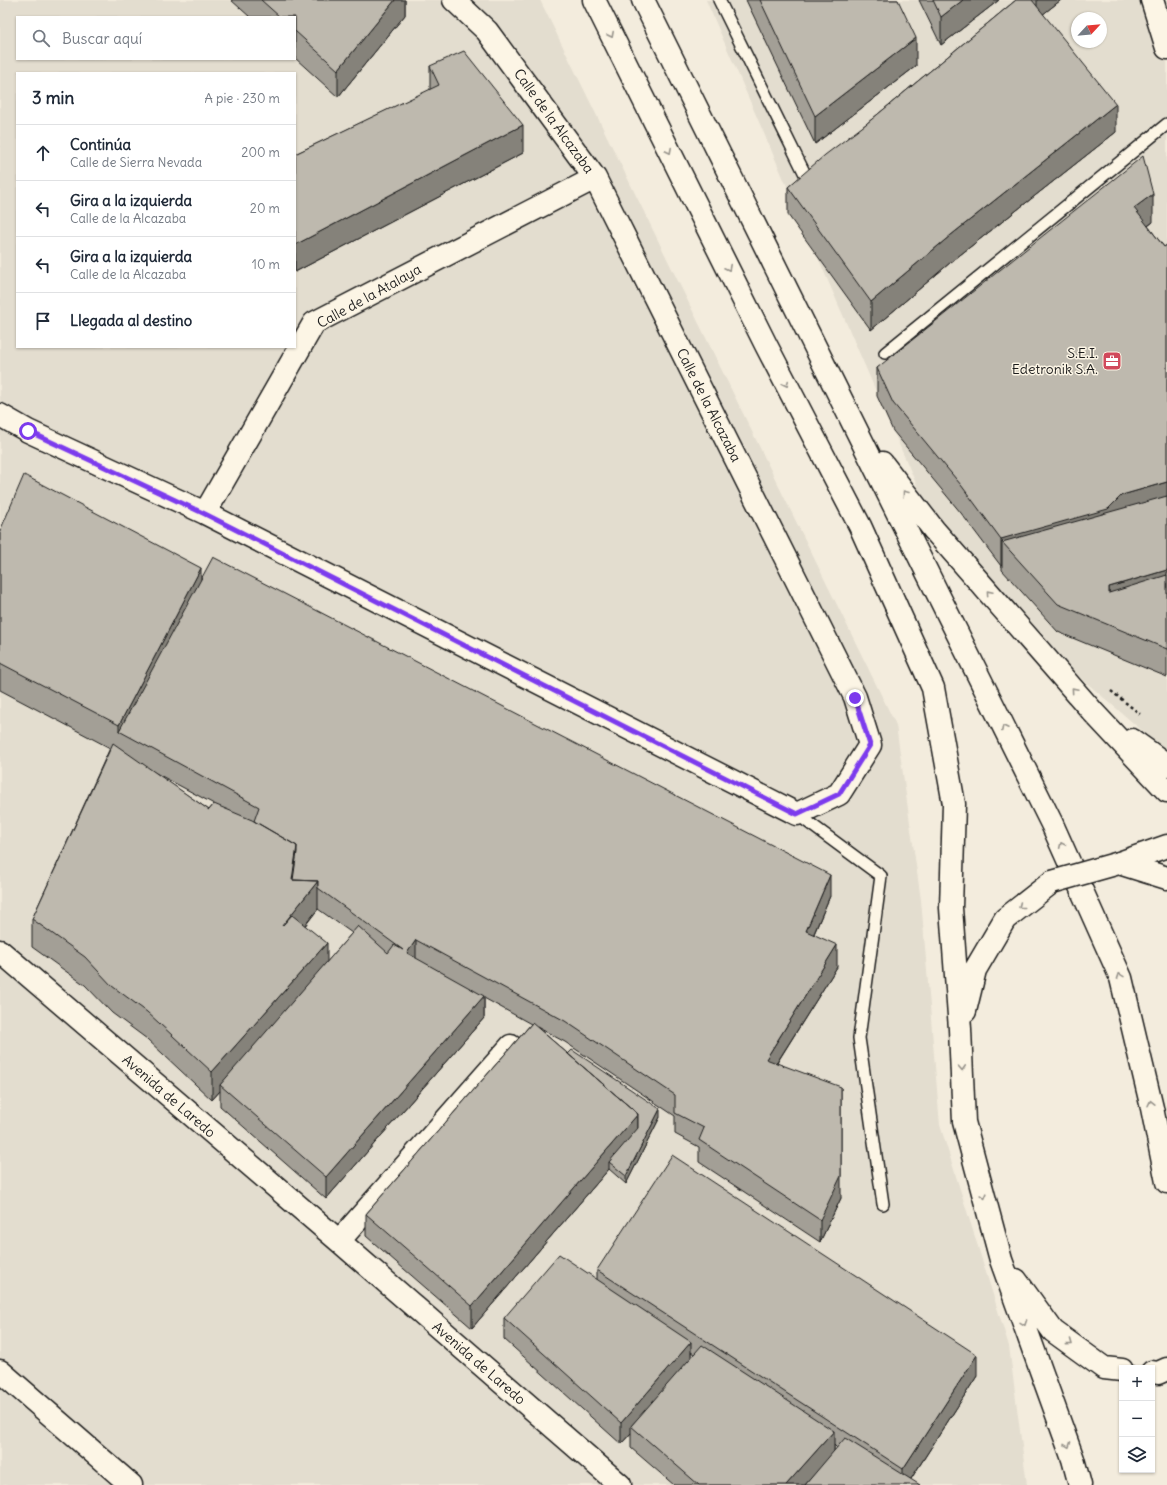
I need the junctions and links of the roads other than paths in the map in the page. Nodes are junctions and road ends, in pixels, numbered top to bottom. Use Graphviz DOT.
graph roads {
  1 [pos="454,0"];
  2 [pos="594,0"];
  3 [pos="643,0"];
  4 [pos="719,0"];
  5 [pos="1152,0"];
  6 [pos="1167,48"];
  7 [pos="1167,124"];
  8 [pos="821,170"];
  9 [pos="595,178"];
  10 [pos="885,354"];
  11 [pos="0,415"];
  12 [pos="851,422"];
  13 [pos="205,514"];
  14 [pos="1093,712"];
  15 [pos="1167,765"];
  16 [pos="1167,791"];
  17 [pos="797,814"];
  18 [pos="1167,846"];
  19 [pos="1119,863"];
  20 [pos="1167,878"];
  21 [pos="0,951"];
  22 [pos="960,1029"];
  23 [pos="511,1046"];
  24 [pos="1167,1182"];
  25 [pos="883,1204"];
  26 [pos="339,1241"];
  27 [pos="1001,1260"];
  28 [pos="1119,1370"];
  29 [pos="0,1372"];
  30 [pos="131,1485"];
  31 [pos="620,1485"];
  32 [pos="1080,1485"];
  1 -- 9 [label="main road, Calle de la Alcazaba"];
  2 -- 22 [label="main road, one-way"];
  3 -- 12 [label="main road"];
  4 -- 8 [label="lane"];
  5 -- 6 [label="main road"];
  7 -- 10 [label="lane"];
  9 -- 13 [label="main road, Calle de la Atalaya"];
  9 -- 17 [label="main road, Calle de la Alcazaba"];
  11 -- 13 [label="main road"];
  14 -- 12 [label="main road, one-way"];
  24 -- 12 [label="main road, one-way"];
  13 -- 17 [label="main road"];
  14 -- 15 [label="main road"];
  14 -- 16 [label="main road"];
  17 -- 25 [label="lane"];
  18 -- 19 [label="main road"];
  19 -- 20 [label="main road"];
  19 -- 22 [label="main road, one-way, bridge"];
  21 -- 26 [label="main road, Avenida de Laredo"];
  22 -- 27 [label="main road, one-way"];
  23 -- 26 [label="main road"];
  26 -- 31 [label="main road, Avenida de Laredo"];
  27 -- 28 [label="main road, one-way"];
  27 -- 32 [label="main road, one-way"];
  29 -- 30 [label="main road"];
}
